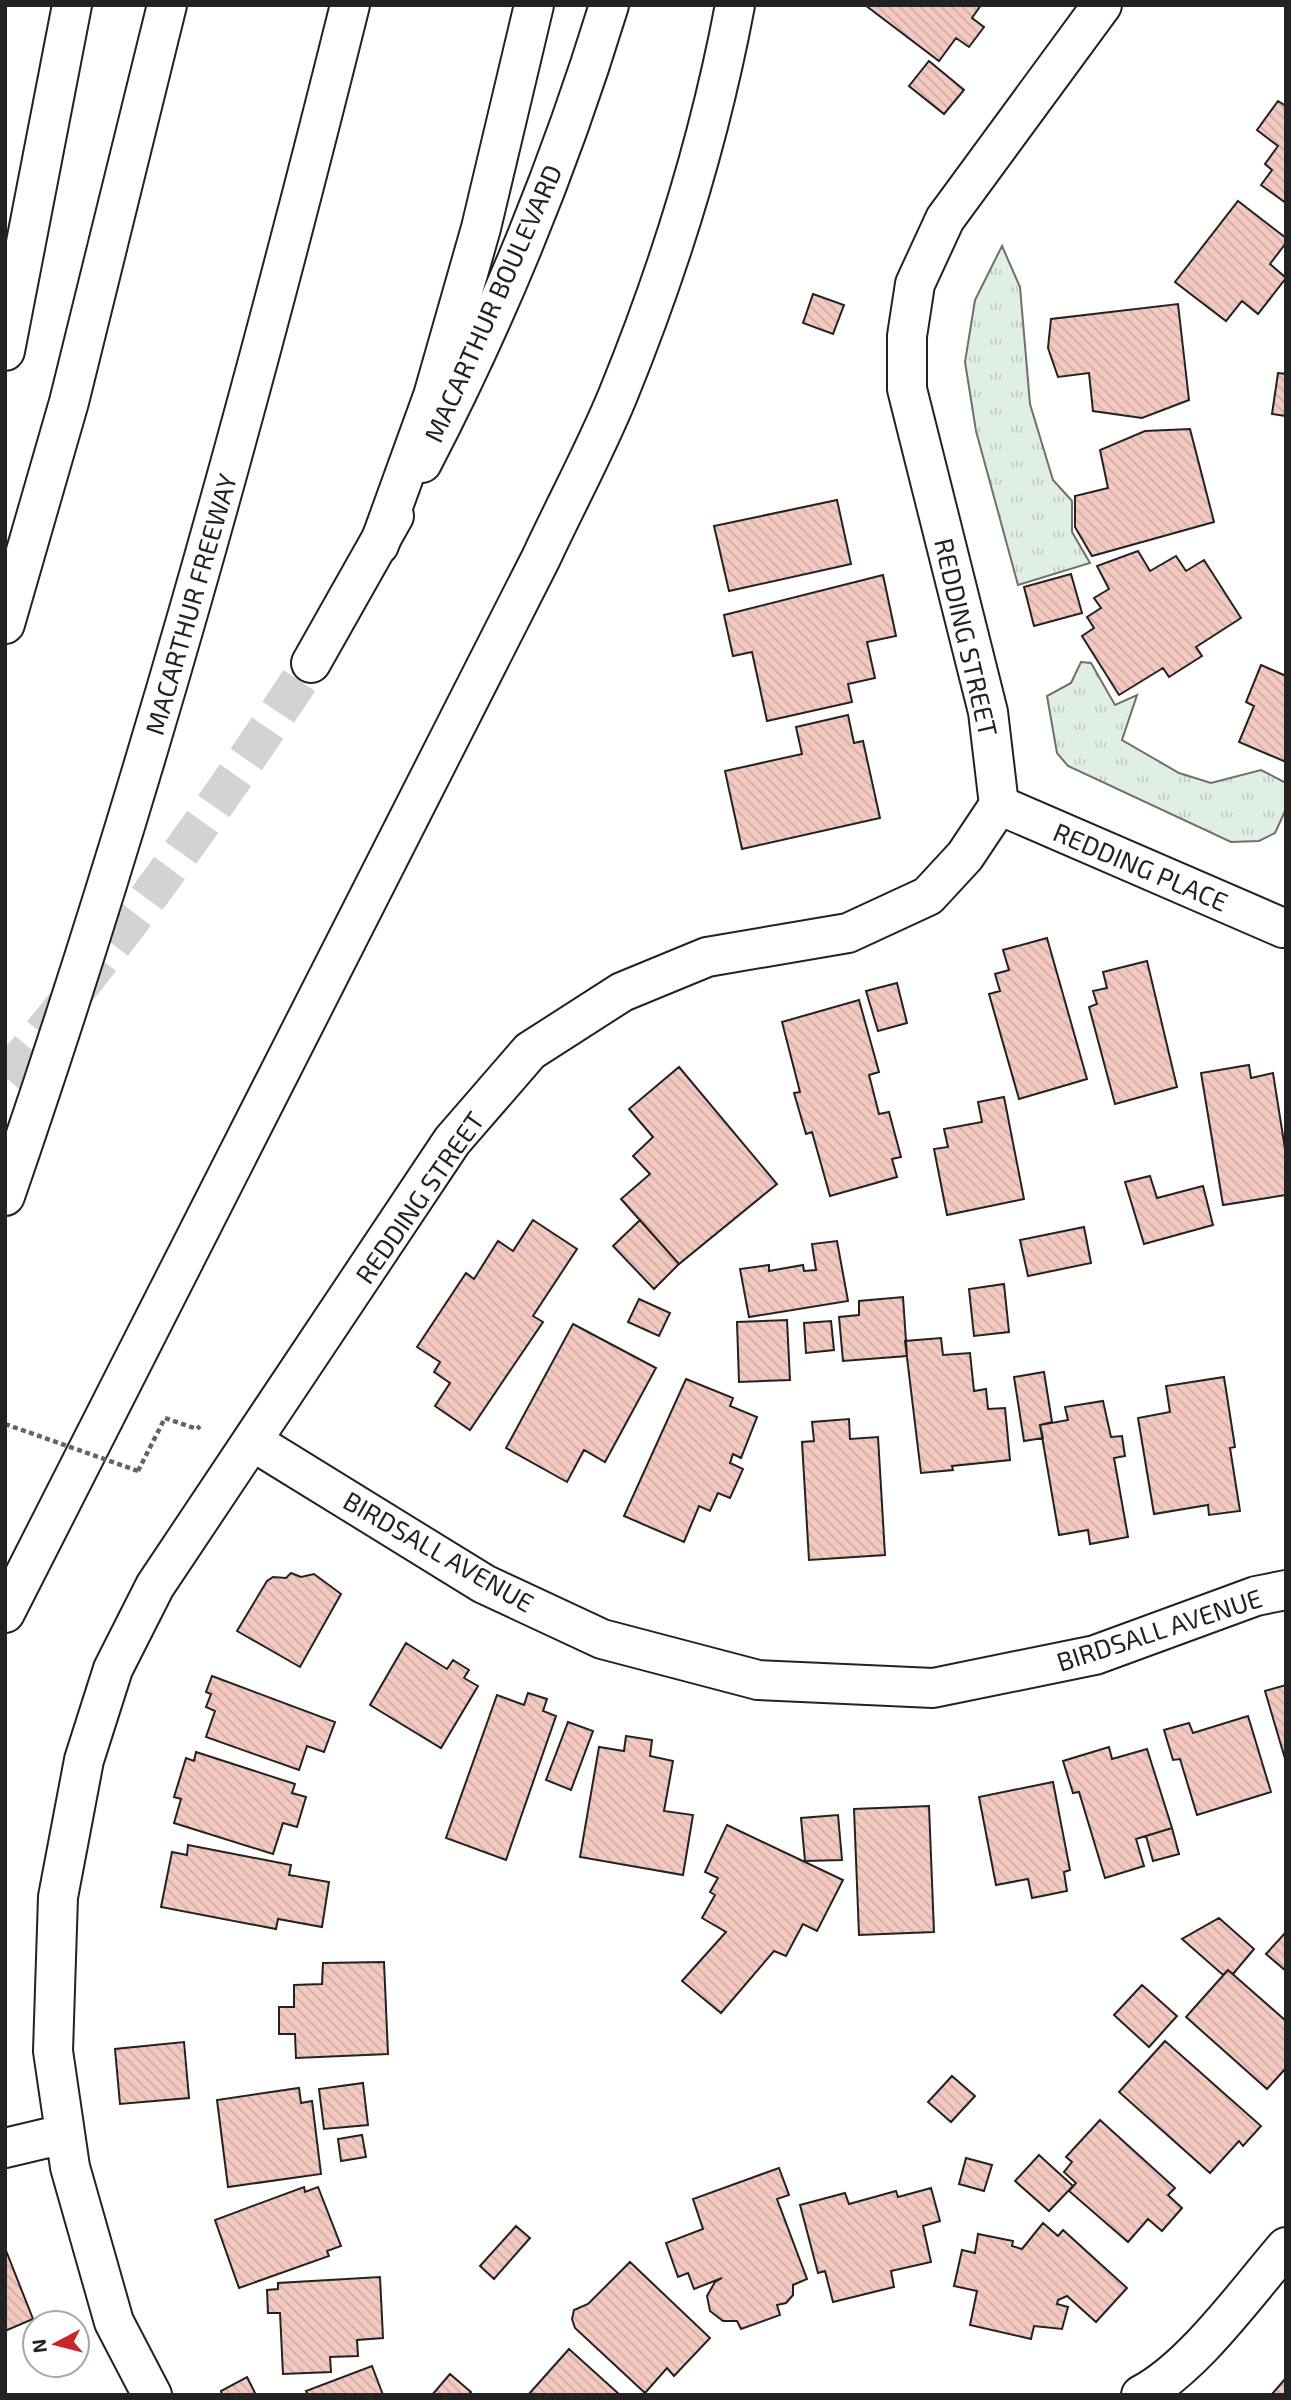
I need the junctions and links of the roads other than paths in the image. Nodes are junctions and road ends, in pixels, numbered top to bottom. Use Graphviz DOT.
graph roads {
  1 [pos="72,5"];
  2 [pos="167,5"];
  3 [pos="351,5"];
  4 [pos="534,5"];
  5 [pos="609,5"];
  6 [pos="735,5"];
  7 [pos="1102,5"];
  8 [pos="5,351"];
  9 [pos="379,545"];
  10 [pos="5,624"];
  11 [pos="311,663"];
  12 [pos="999,805"];
  13 [pos="1283,928"];
  14 [pos="5,1196"];
  15 [pos="252,1441"];
  16 [pos="1286,1590"];
  17 [pos="5,1613"];
  18 [pos="64,2134"];
  19 [pos="5,2148"];
  20 [pos="1286,2247"];
  21 [pos="152,2395"];
  22 [pos="1141,2395"];
  1 -- 8 [label="main road"];
  2 -- 10 [label="main road"];
  3 -- 14 [label="main road, MACARTHUR FREEWAY"];
  4 -- 9 [label="main road"];
  5 -- 9 [label="main road, MACARTHUR BOULEVARD"];
  6 -- 17 [label="main road"];
  7 -- 12 [label="main road, REDDING STREET"];
  9 -- 11 [label="main road, MACARTHUR BOULEVARD"];
  12 -- 13 [label="main road, REDDING PLACE"];
  12 -- 15 [label="main road, REDDING STREET"];
  15 -- 16 [label="main road, BIRDSALL AVENUE"];
  15 -- 18 [label="main road, REDDING STREET"];
  18 -- 19 [label="main road"];
  18 -- 21 [label="main road, REDDING STREET"];
  20 -- 22 [label="main road"];
}
